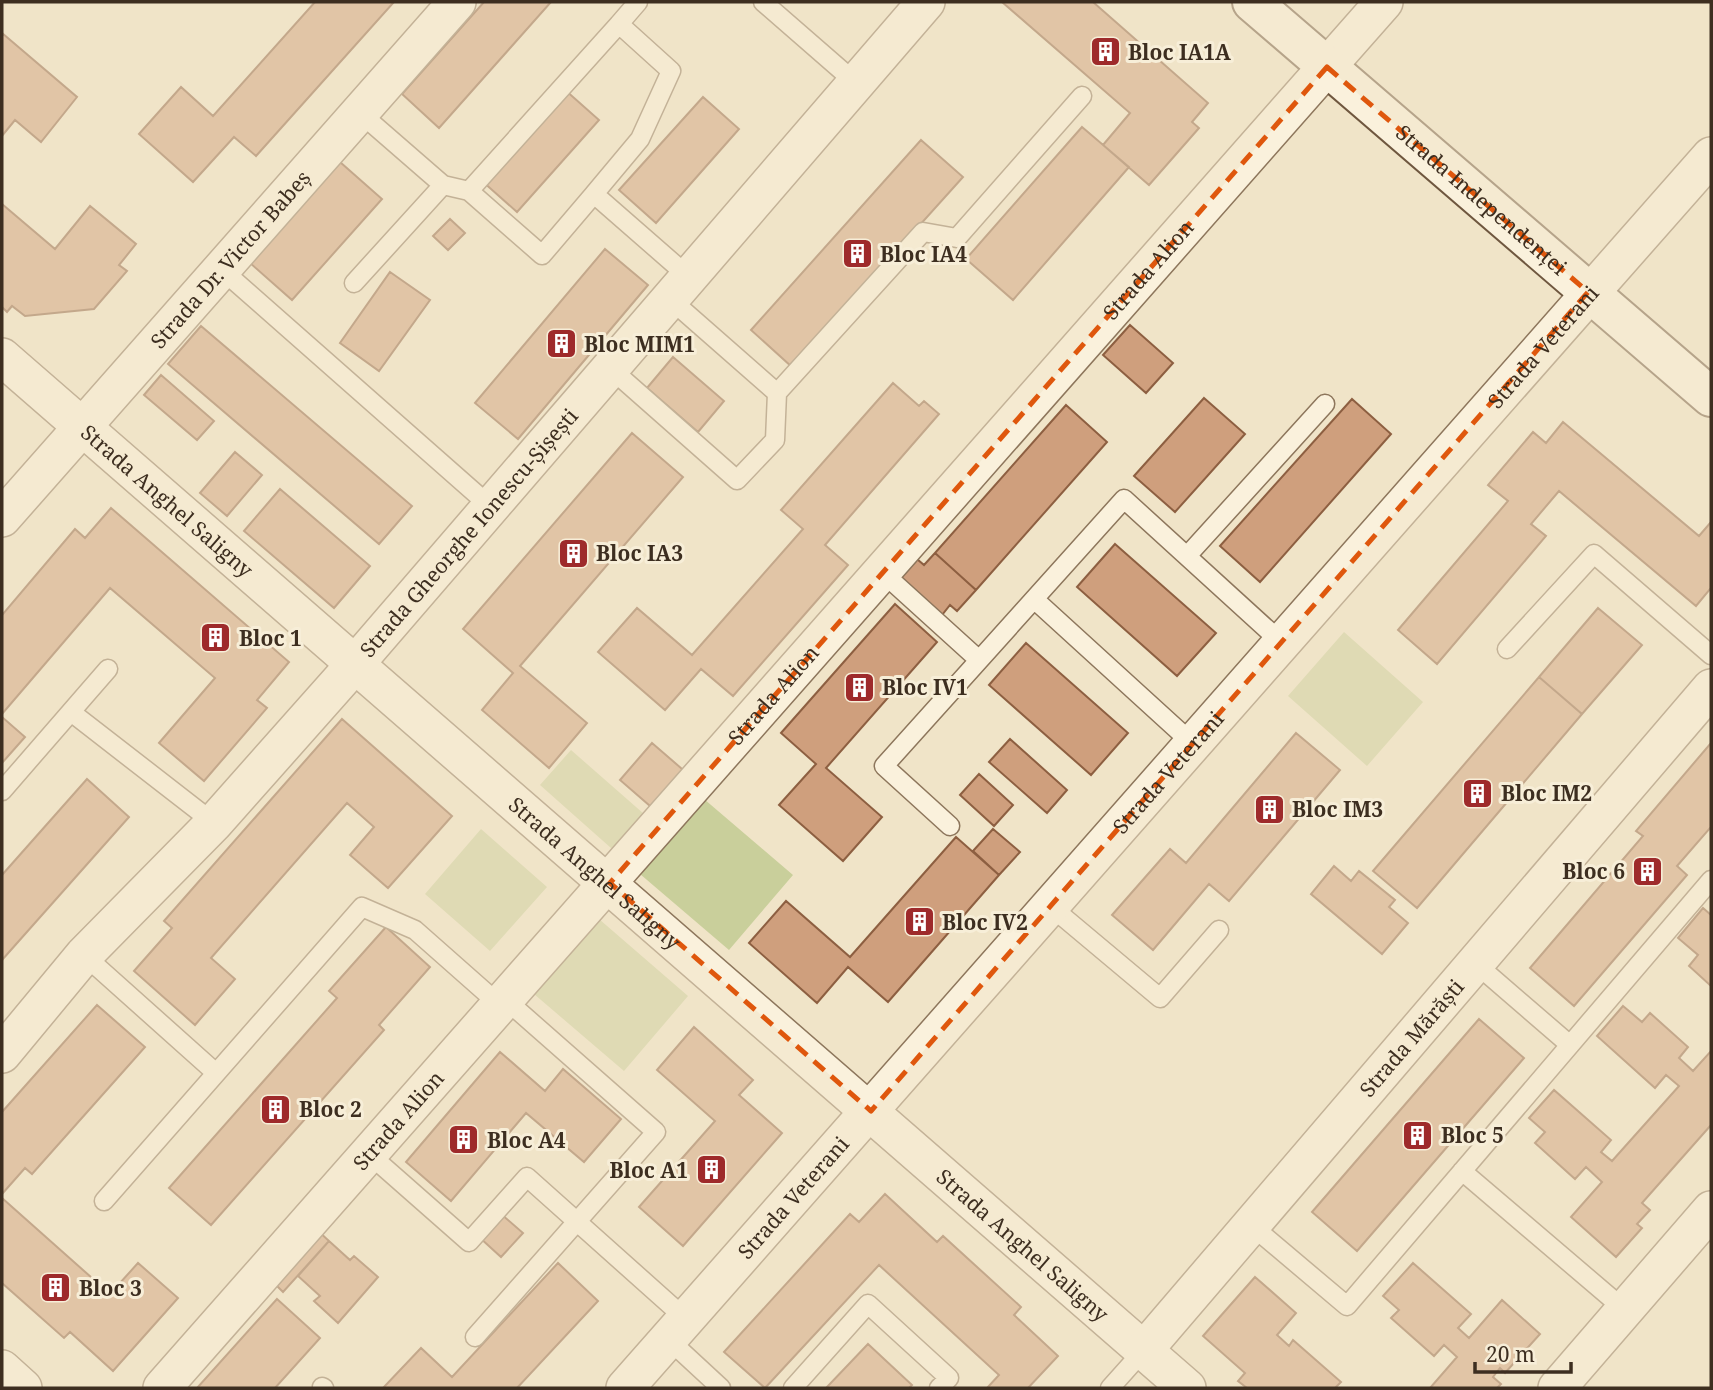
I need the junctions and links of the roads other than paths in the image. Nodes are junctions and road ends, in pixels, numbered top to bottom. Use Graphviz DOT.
graph roads {
  1 [pos="457,2"];
  2 [pos="638,2"];
  3 [pos="763,2"];
  4 [pos="926,2"];
  5 [pos="1252,2"];
  6 [pos="1384,2"];
  7 [pos="619,24"];
  8 [pos="1327,67"];
  9 [pos="856,83"];
  10 [pos="1082,96"];
  11 [pos="359,112"];
  12 [pos="1711,156"];
  13 [pos="443,185"];
  14 [pos="469,191"];
  15 [pos="594,194"];
  16 [pos="220,269"];
  17 [pos="354,283"];
  18 [pos="679,288"];
  19 [pos="1588,292"];
  20 [pos="2,357"];
  21 [pos="610,368"];
  22 [pos="777,393"];
  23 [pos="1711,397"];
  24 [pos="1325,404"];
  25 [pos="81,426"];
  26 [pos="491,507"];
  27 [pos="2,517"];
  28 [pos="1187,556"];
  29 [pos="883,573"];
  30 [pos="1034,599"];
  31 [pos="1281,642"];
  32 [pos="1507,649"];
  33 [pos="1711,654"];
  34 [pos="979,660"];
  35 [pos="356,663"];
  36 [pos="108,669"];
  37 [pos="1711,688"];
  38 [pos="71,712"];
  39 [pos="1192,743"];
  40 [pos="2,791"];
  41 [pos="214,823"];
  42 [pos="950,826"];
  43 [pos="1711,880"];
  44 [pos="610,883"];
  45 [pos="1049,905"];
  46 [pos="1219,930"];
  47 [pos="84,955"];
  48 [pos="1475,963"];
  49 [pos="503,1003"];
  50 [pos="1570,1045"];
  51 [pos="2,1054"];
  52 [pos="216,1073"];
  53 [pos="871,1111"];
  54 [pos="369,1154"];
  55 [pos="1462,1171"];
  56 [pos="104,1201"];
  57 [pos="1711,1210"];
  58 [pos="578,1222"];
  59 [pos="1251,1224"];
  60 [pos="1625,1310"];
  61 [pos="677,1329"];
  62 [pos="475,1337"];
  63 [pos="1143,1350"];
  64 [pos="2,1369"];
  65 [pos="23,1388"];
  66 [pos="162,1388"];
  67 [pos="625,1388"];
  68 [pos="721,1388"];
  69 [pos="793,1388"];
  70 [pos="939,1388"];
  71 [pos="1110,1388"];
  72 [pos="1187,1388"];
  73 [pos="1557,1388"];
  1 -- 11 [label="street, Strada Dr. Victor Babeș"];
  2 -- 7 [label="lane"];
  3 -- 9 [label="lane"];
  4 -- 9 [label="street, Strada Gheorghe Ionescu-Șișești"];
  5 -- 8 [label="street, Strada Independenței"];
  6 -- 8 [label="street, Strada Alion"];
  7 -- 14 [label="lane"];
  7 -- 15 [label="lane"];
  8 -- 19 [label="street, Strada Independenței"];
  8 -- 29 [label="street, Strada Alion"];
  9 -- 18 [label="street, Strada Gheorghe Ionescu-Șișești"];
  10 -- 22 [label="lane"];
  11 -- 13 [label="lane"];
  11 -- 16 [label="street, Strada Dr. Victor Babeș"];
  12 -- 19 [label="street, Strada Veterani"];
  13 -- 14 [label="lane"];
  13 -- 17 [label="lane"];
  14 -- 15 [label="lane"];
  15 -- 18 [label="lane"];
  16 -- 25 [label="street, Strada Dr. Victor Babeș"];
  16 -- 26 [label="lane"];
  18 -- 21 [label="street, Strada Gheorghe Ionescu-Șișești"];
  18 -- 22 [label="lane"];
  19 -- 23 [label="street, Strada Independenței"];
  19 -- 31 [label="street, Strada Veterani"];
  20 -- 25 [label="street, Strada Anghel Saligny"];
  21 -- 22 [label="lane"];
  21 -- 26 [label="street, Strada Gheorghe Ionescu-Șișești"];
  24 -- 28 [label="lane"];
  25 -- 27 [label="street, Strada Dr. Victor Babeș"];
  25 -- 35 [label="street, Strada Anghel Saligny"];
  26 -- 35 [label="street, Strada Gheorghe Ionescu-Șișești"];
  28 -- 30 [label="lane"];
  28 -- 31 [label="lane"];
  29 -- 34 [label="lane"];
  29 -- 44 [label="street, Strada Alion"];
  30 -- 34 [label="lane"];
  30 -- 39 [label="lane"];
  31 -- 39 [label="street, Strada Veterani"];
  32 -- 33 [label="lane"];
  34 -- 42 [label="lane"];
  35 -- 41 [label="street, Strada Gheorghe Ionescu-Șișești"];
  35 -- 44 [label="street, Strada Anghel Saligny"];
  36 -- 38 [label="lane"];
  37 -- 48 [label="street, Strada Mărăști"];
  38 -- 40 [label="lane"];
  38 -- 41 [label="lane"];
  39 -- 45 [label="street, Strada Veterani"];
  41 -- 47 [label="street, Strada Gheorghe Ionescu-Șișești"];
  43 -- 50 [label="lane"];
  44 -- 49 [label="street, Strada Alion"];
  44 -- 53 [label="street, Strada Anghel Saligny"];
  45 -- 46 [label="lane"];
  45 -- 53 [label="street, Strada Veterani"];
  47 -- 51 [label="street, Strada Gheorghe Ionescu-Șișești"];
  47 -- 52 [label="lane"];
  48 -- 50 [label="lane"];
  48 -- 59 [label="street, Strada Mărăști"];
  49 -- 52 [label="lane"];
  49 -- 54 [label="street, Strada Alion"];
  49 -- 58 [label="lane"];
  50 -- 55 [label="lane"];
  52 -- 56 [label="lane"];
  53 -- 61 [label="street, Strada Veterani"];
  53 -- 63 [label="street, Strada Anghel Saligny"];
  54 -- 58 [label="lane"];
  54 -- 66 [label="street, Strada Alion"];
  55 -- 59 [label="lane"];
  55 -- 60 [label="lane"];
  57 -- 60 [label="street"];
  58 -- 61 [label="lane"];
  58 -- 62 [label="lane"];
  59 -- 63 [label="street, Strada Mărăști"];
  60 -- 73 [label="street"];
  61 -- 67 [label="street, Strada Veterani"];
  61 -- 68 [label="lane"];
  63 -- 71 [label="lane, Strada Mărăști"];
  63 -- 72 [label="street, Strada Anghel Saligny"];
  64 -- 65 [label="street"];
  69 -- 70 [label="lane"];
}
